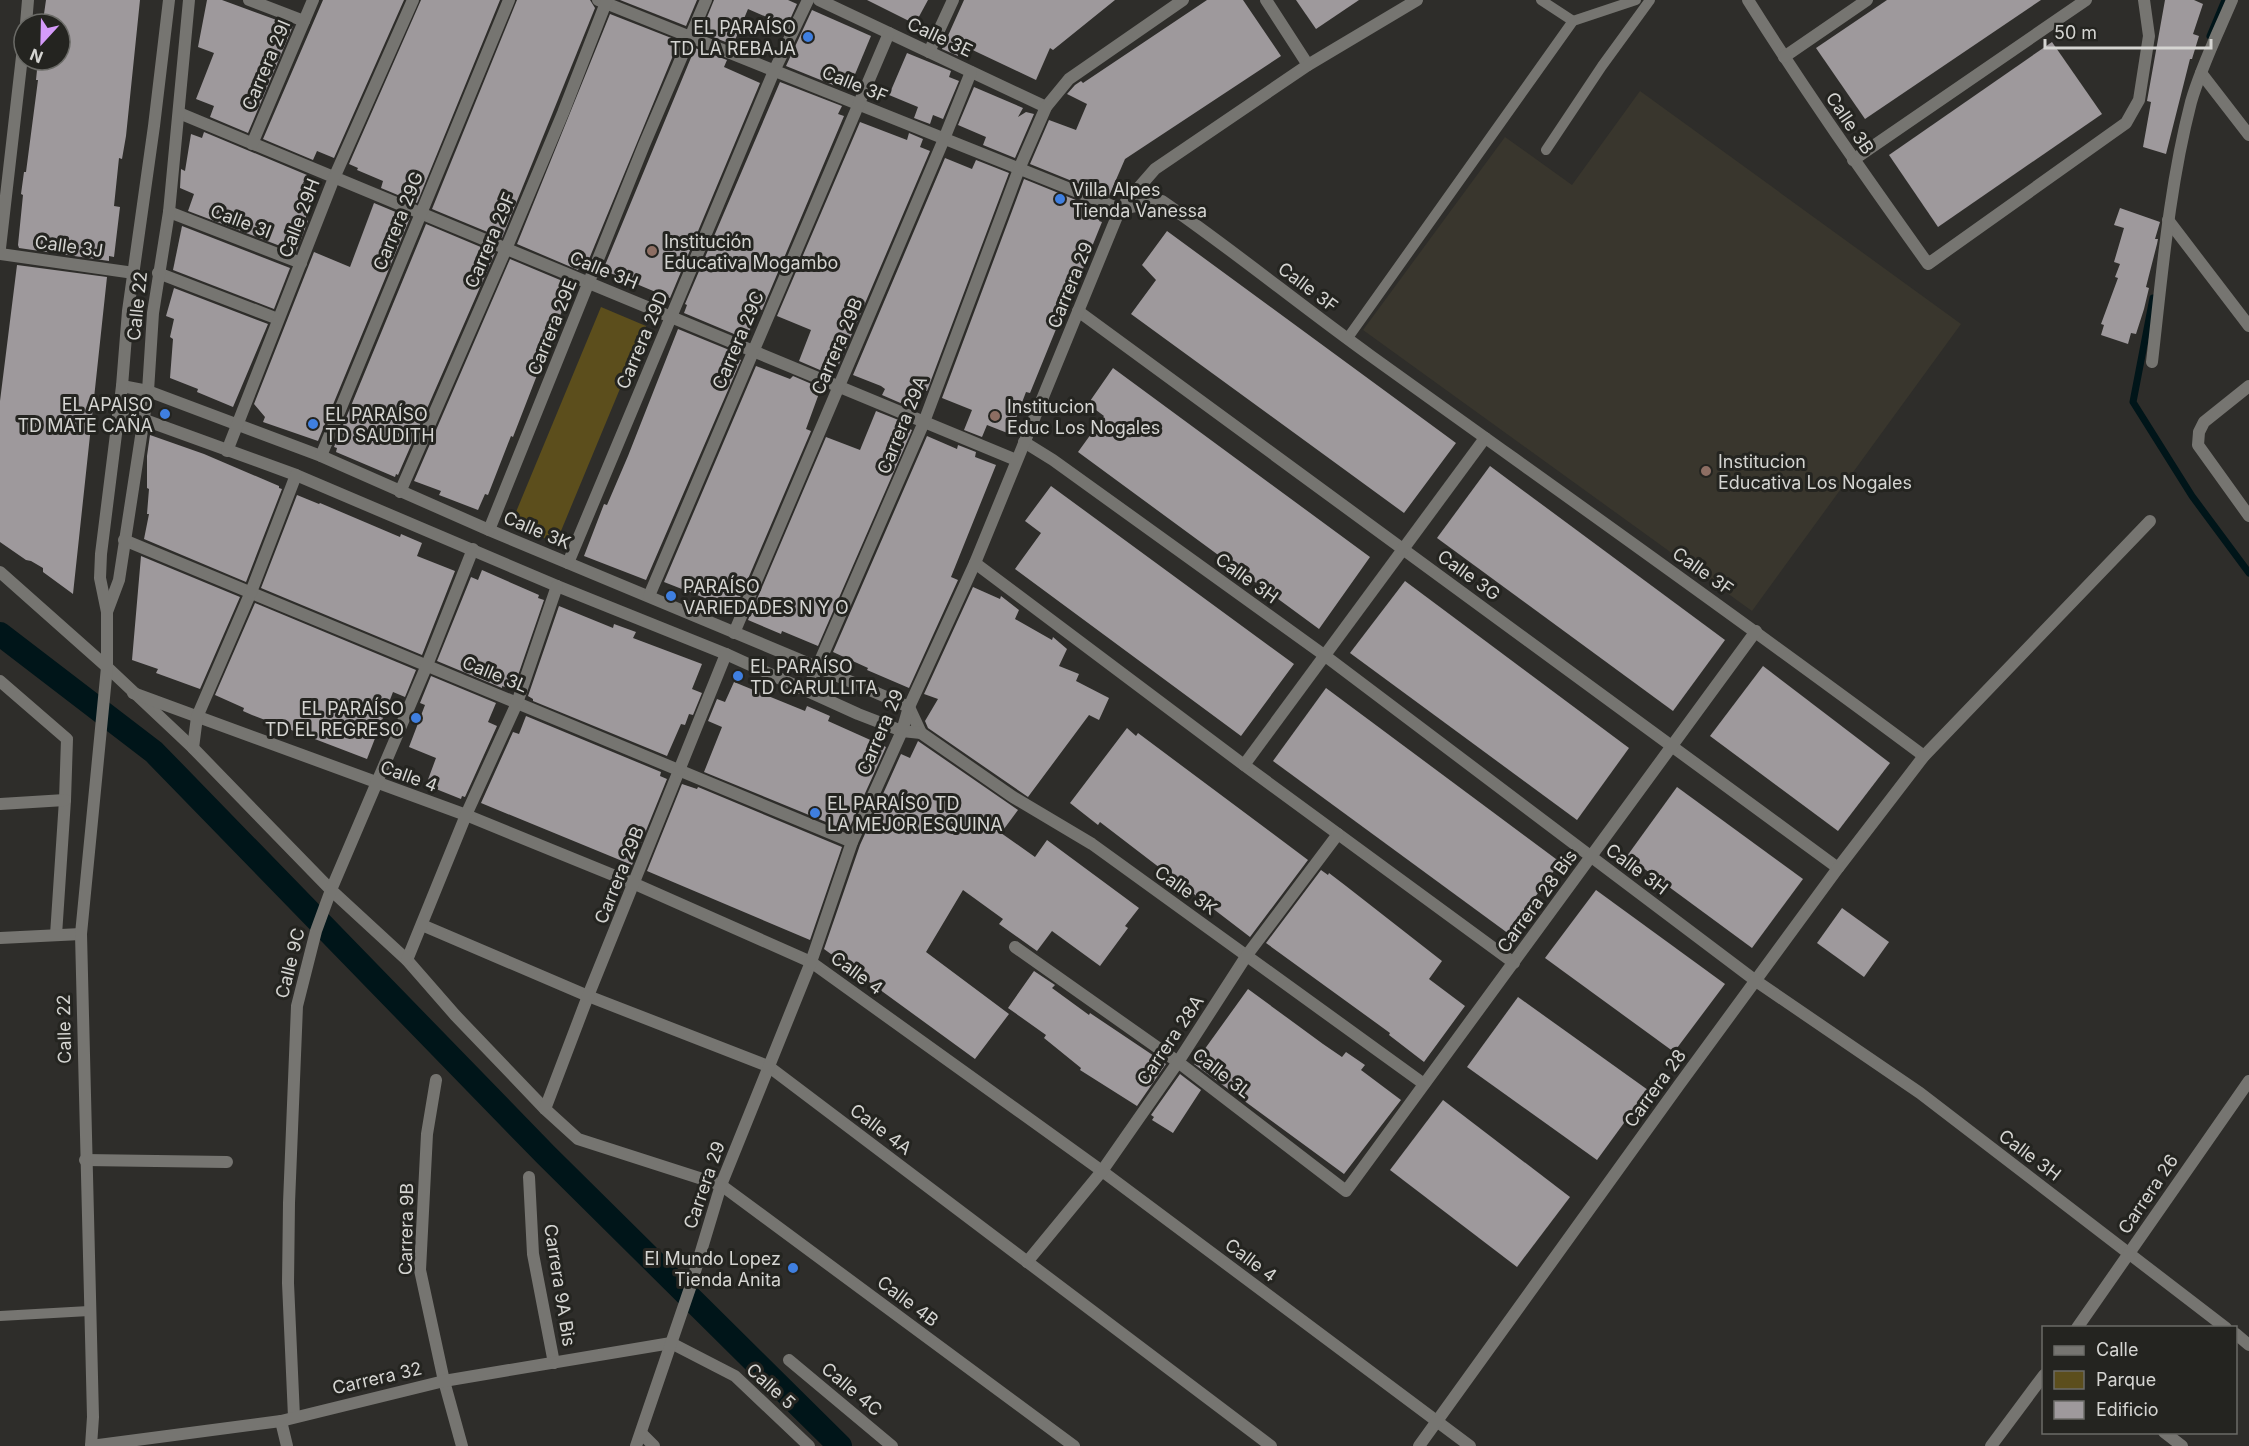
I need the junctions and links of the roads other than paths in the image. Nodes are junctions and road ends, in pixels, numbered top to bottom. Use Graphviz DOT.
graph roads {
  1 [pos="169,0"];
  2 [pos="189,0"];
  3 [pos="249,0"];
  4 [pos="313,0"];
  5 [pos="412,0"];
  6 [pos="509,0"];
  7 [pos="706,0"];
  8 [pos="808,0"];
  9 [pos="819,0"];
  10 [pos="953,0"];
  11 [pos="1183,0"];
  12 [pos="1266,0"];
  13 [pos="1417,0"];
  14 [pos="1540,0"];
  15 [pos="1636,0"];
  16 [pos="1650,0"];
  17 [pos="1748,0"];
  18 [pos="1867,0"];
  19 [pos="2086,0"];
  20 [pos="2144,0"];
  21 [pos="2232,0"];
  22 [pos="603,1"];
  23 [pos="304,21"];
  24 [pos="1573,21"];
  25 [pos="889,33"];
  26 [pos="689,37"];
  27 [pos="929,52"];
  28 [pos="1784,57"];
  29 [pos="1308,65"];
  30 [pos="774,71"];
  31 [pos="20,72"];
  32 [pos="971,72"];
  33 [pos="2201,73"];
  34 [pos="858,104"];
  35 [pos="1046,107"];
  36 [pos="179,113"];
  37 [pos="2249,135"];
  38 [pos="944,139"];
  39 [pos="252,144"];
  40 [pos="1546,150"];
  41 [pos="1853,160"];
  42 [pos="1019,169"];
  43 [pos="334,178"];
  44 [pos="1120,209"];
  45 [pos="169,212"];
  46 [pos="420,213"];
  47 [pos="2168,220"];
  48 [pos="0,249"];
  49 [pos="506,249"];
  50 [pos="0,254"];
  51 [pos="301,263"];
  52 [pos="134,273"];
  53 [pos="158,273"];
  54 [pos="590,283"];
  55 [pos="1078,311"];
  56 [pos="671,317"];
  57 [pos="278,319"];
  58 [pos="2249,326"];
  59 [pos="1347,339"];
  60 [pos="753,351"];
  61 [pos="2152,362"];
  62 [pos="122,386"];
  63 [pos="2249,386"];
  64 [pos="838,387"];
  65 [pos="148,392"];
  66 [pos="118,416"];
  67 [pos="142,419"];
  68 [pos="924,422"];
  69 [pos="239,425"];
  70 [pos="1485,438"];
  71 [pos="1024,442"];
  72 [pos="227,451"];
  73 [pos="321,456"];
  74 [pos="1016,460"];
  75 [pos="296,475"];
  76 [pos="400,492"];
  77 [pos="2249,516"];
  78 [pos="2150,521"];
  79 [pos="489,530"];
  80 [pos="124,540"];
  81 [pos="473,549"];
  82 [pos="1403,549"];
  83 [pos="568,563"];
  84 [pos="975,563"];
  85 [pos="0,572"];
  86 [pos="557,586"];
  87 [pos="251,592"];
  88 [pos="650,596"];
  89 [pos="106,612"];
  90 [pos="1756,631"];
  91 [pos="735,633"];
  92 [pos="726,654"];
  93 [pos="1324,655"];
  94 [pos="427,665"];
  95 [pos="817,666"];
  96 [pos="107,668"];
  97 [pos="0,681"];
  98 [pos="807,691"];
  99 [pos="133,693"];
  100 [pos="518,703"];
  101 [pos="909,707"];
  102 [pos="197,717"];
  103 [pos="902,731"];
  104 [pos="921,733"];
  105 [pos="1672,746"];
  106 [pos="192,748"];
  107 [pos="1924,756"];
  108 [pos="1244,765"];
  109 [pos="681,771"];
  110 [pos="377,784"];
  111 [pos="65,801"];
  112 [pos="0,804"];
  113 [pos="466,815"];
  114 [pos="1338,834"];
  115 [pos="852,842"];
  116 [pos="1591,857"];
  117 [pos="1838,868"];
  118 [pos="635,884"];
  119 [pos="331,890"];
  120 [pos="422,925"];
  121 [pos="81,934"];
  122 [pos="56,935"];
  123 [pos="0,938"];
  124 [pos="1015,947"];
  125 [pos="1247,955"];
  126 [pos="407,960"];
  127 [pos="810,962"];
  128 [pos="1514,963"];
  129 [pos="1756,981"];
  130 [pos="588,996"];
  131 [pos="1178,1062"];
  132 [pos="768,1066"];
  133 [pos="436,1080"];
  134 [pos="2249,1081"];
  135 [pos="1424,1084"];
  136 [pos="545,1110"];
  137 [pos="85,1160"];
  138 [pos="227,1162"];
  139 [pos="1102,1171"];
  140 [pos="529,1178"];
  141 [pos="721,1185"];
  142 [pos="1346,1191"];
  143 [pos="2129,1253"];
  144 [pos="1027,1262"];
  145 [pos="89,1311"];
  146 [pos="0,1316"];
  147 [pos="2078,1326"];
  148 [pos="2223,1326"];
  149 [pos="671,1343"];
  150 [pos="789,1360"];
  151 [pos="554,1363"];
  152 [pos="2042,1375"];
  153 [pos="444,1381"];
  154 [pos="294,1417"];
  155 [pos="281,1421"];
  156 [pos="1436,1421"];
  157 [pos="641,1433"];
  158 [pos="2167,1434"];
  159 [pos="85,1446"];
  160 [pos="91,1446"];
  161 [pos="287,1446"];
  162 [pos="462,1446"];
  163 [pos="636,1446"];
  164 [pos="654,1446"];
  165 [pos="809,1446"];
  166 [pos="892,1446"];
  167 [pos="1074,1446"];
  168 [pos="1270,1446"];
  169 [pos="1419,1446"];
  170 [pos="1470,1446"];
  171 [pos="1991,1446"];
  172 [pos="2182,1446"];
  1 -- 52 [label="street, Calle 22"];
  2 -- 36 [label="street, Calle 22"];
  3 -- 23 [label="street"];
  4 -- 23 [label="street, Carrera 29I"];
  5 -- 43 [label="street, Calle 29H"];
  6 -- 46 [label="street, Carrera 29G"];
  7 -- 26 [label="street, Carrera 29E"];
  8 -- 30 [label="street, Carrera 29D"];
  9 -- 25 [label="street, Calle 3E"];
  10 -- 27 [label="street"];
  11 -- 35 [label="street, Carrera 29A"];
  12 -- 29 [label="street"];
  13 -- 29 [label="street, Carrera 29"];
  14 -- 24 [label="lane"];
  15 -- 24 [label="lane"];
  16 -- 40 [label="lane"];
  17 -- 28 [label="street, Calle 3B"];
  18 -- 28 [label="street"];
  19 -- 41 [label="street"];
  20 -- 41 [label="street, Calle 3B"];
  21 -- 33 [label="street"];
  22 -- 26 [label="street, Calle 3F"];
  22 -- 49 [label="street, Carrera 29F"];
  23 -- 39 [label="street, Carrera 29I"];
  24 -- 59 [label="lane"];
  25 -- 27 [label="street, Calle 3E"];
  25 -- 34 [label="street, Carrera 29C"];
  26 -- 30 [label="street, Calle 3F"];
  26 -- 54 [label="street, Carrera 29E"];
  27 -- 32 [label="street, Calle 3E"];
  28 -- 41 [label="street, Calle 3B"];
  29 -- 44 [label="street, Carrera 29"];
  30 -- 34 [label="street, Calle 3F"];
  30 -- 56 [label="street, Carrera 29D"];
  31 -- 48 [label="street"];
  32 -- 35 [label="street, Calle 3E"];
  32 -- 38 [label="street, Carrera 29B"];
  33 -- 37 [label="street"];
  33 -- 47 [label="street"];
  34 -- 38 [label="street, Calle 3F"];
  34 -- 60 [label="street, Carrera 29C"];
  35 -- 42 [label="street, Carrera 29A"];
  36 -- 39 [label="street, Calle 3H"];
  36 -- 45 [label="street, Calle 22"];
  38 -- 42 [label="street, Calle 3F"];
  38 -- 64 [label="street, Carrera 29B"];
  39 -- 43 [label="street, Calle 3H"];
  42 -- 44 [label="street, Calle 3F"];
  42 -- 68 [label="street, Carrera 29A"];
  43 -- 46 [label="street, Calle 3H"];
  43 -- 51 [label="street, Calle 29H"];
  44 -- 55 [label="street, Carrera 29"];
  44 -- 59 [label="street, Calle 3F"];
  45 -- 51 [label="street, Calle 3I"];
  45 -- 53 [label="street, Calle 22"];
  46 -- 49 [label="street, Calle 3H"];
  46 -- 73 [label="street, Carrera 29G"];
  47 -- 58 [label="street"];
  47 -- 61 [label="street"];
  49 -- 54 [label="street, Calle 3H"];
  49 -- 76 [label="street, Carrera 29F"];
  50 -- 52 [label="street, Calle 3J"];
  51 -- 57 [label="street, Calle 29H"];
  52 -- 62 [label="street, Calle 22"];
  53 -- 57 [label="street"];
  53 -- 65 [label="street, Calle 22"];
  54 -- 56 [label="street, Calle 3H"];
  54 -- 79 [label="street, Carrera 29E"];
  55 -- 71 [label="street, Carrera 29"];
  55 -- 82 [label="street, Calle 3G"];
  56 -- 60 [label="street, Calle 3H"];
  56 -- 83 [label="street, Carrera 29D"];
  57 -- 69 [label="street, Calle 29H"];
  59 -- 70 [label="street, Calle 3F"];
  60 -- 64 [label="street, Calle 3H"];
  60 -- 88 [label="street, Carrera 29C"];
  62 -- 65 [label="street, Calle 3K"];
  62 -- 66 [label="street, Calle 22"];
  63 -- 77 [label="street"];
  64 -- 68 [label="street, Calle 3H"];
  64 -- 91 [label="street, Carrera 29B"];
  65 -- 67 [label="street, Calle 22"];
  65 -- 69 [label="street, Calle 3K"];
  66 -- 67 [label="street, Calle 3K"];
  66 -- 89 [label="street, Calle 22"];
  67 -- 72 [label="street, Calle 3K"];
  67 -- 80 [label="street, Calle 22"];
  68 -- 74 [label="street, Calle 3H"];
  68 -- 95 [label="street, Carrera 29A"];
  69 -- 72 [label="street, Calle 29H"];
  69 -- 73 [label="street, Calle 3K"];
  70 -- 82 [label="street"];
  70 -- 90 [label="street, Calle 3F"];
  71 -- 74 [label="street, Carrera 29"];
  71 -- 93 [label="street, Calle 3H"];
  72 -- 75 [label="street, Calle 3K"];
  73 -- 76 [label="street, Calle 3K"];
  74 -- 84 [label="street, Carrera 29"];
  75 -- 81 [label="street, Calle 3K"];
  75 -- 87 [label="street"];
  76 -- 79 [label="street, Calle 3K"];
  78 -- 107 [label="street, Carrera 28"];
  79 -- 83 [label="street, Calle 3K"];
  80 -- 87 [label="street, Calle 3L"];
  80 -- 89 [label="street, Calle 22"];
  81 -- 86 [label="street, Calle 3K"];
  81 -- 94 [label="street, Calle 9C"];
  82 -- 93 [label="street"];
  82 -- 105 [label="street, Calle 3G"];
  83 -- 88 [label="street, Calle 3K"];
  84 -- 101 [label="street, Carrera 29"];
  84 -- 108 [label="street"];
  85 -- 96 [label="street, Calle 4"];
  86 -- 92 [label="street, Calle 3K"];
  86 -- 100 [label="street"];
  87 -- 94 [label="street, Calle 3L"];
  87 -- 102 [label="street"];
  88 -- 91 [label="street, Calle 3K"];
  89 -- 96 [label="street, Calle 22"];
  90 -- 105 [label="street, Carrera 28 Bis"];
  90 -- 107 [label="street, Calle 3F"];
  91 -- 95 [label="street, Calle 3K"];
  92 -- 98 [label="street, Calle 3K"];
  92 -- 109 [label="street, Carrera 29B"];
  93 -- 108 [label="street"];
  93 -- 116 [label="street, Calle 3H"];
  94 -- 100 [label="street, Calle 3L"];
  94 -- 110 [label="street, Calle 9C"];
  95 -- 98 [label="street, Carrera 29A"];
  95 -- 101 [label="street, Calle 3K"];
  96 -- 99 [label="street, Calle 4"];
  96 -- 121 [label="street, Calle 22"];
  97 -- 111 [label="street"];
  98 -- 103 [label="street, Calle 3K"];
  99 -- 102 [label="street, Calle 4"];
  99 -- 106 [label="street, Calle 4"];
  100 -- 109 [label="street, Calle 3L"];
  100 -- 113 [label="street"];
  101 -- 103 [label="street, Carrera 29"];
  101 -- 104 [label="street"];
  102 -- 106 [label="street"];
  102 -- 110 [label="street, Calle 4"];
  103 -- 104 [label="street, Calle 3K"];
  103 -- 115 [label="street, Carrera 29"];
  104 -- 125 [label="street, Calle 3K"];
  105 -- 116 [label="street, Carrera 28 Bis"];
  105 -- 117 [label="street, Calle 3G"];
  106 -- 119 [label="street, Calle 4"];
  107 -- 117 [label="street, Carrera 28"];
  108 -- 114 [label="street"];
  109 -- 115 [label="street, Calle 3L"];
  109 -- 118 [label="street, Carrera 29B"];
  110 -- 113 [label="street, Calle 4"];
  110 -- 119 [label="street, Calle 9C"];
  111 -- 112 [label="street"];
  111 -- 122 [label="street"];
  113 -- 118 [label="street, Calle 4"];
  113 -- 120 [label="street"];
  114 -- 125 [label="street, Carrera 28A"];
  114 -- 128 [label="street"];
  115 -- 127 [label="street, Carrera 29"];
  116 -- 128 [label="street, Carrera 28 Bis"];
  116 -- 129 [label="street, Calle 3H"];
  117 -- 129 [label="street, Carrera 28"];
  118 -- 127 [label="street, Calle 4"];
  118 -- 130 [label="street, Carrera 29B"];
  119 -- 126 [label="street, Calle 4"];
  119 -- 154 [label="street, Calle 9C"];
  120 -- 126 [label="street"];
  120 -- 130 [label="street, Calle 4A"];
  121 -- 122 [label="street"];
  121 -- 137 [label="street, Calle 22"];
  122 -- 123 [label="street"];
  124 -- 131 [label="street, Calle 3L"];
  125 -- 131 [label="street, Carrera 28A"];
  125 -- 135 [label="street, Calle 3K"];
  126 -- 136 [label="street, Calle 4"];
  127 -- 132 [label="street, Carrera 29"];
  127 -- 139 [label="street, Calle 4"];
  128 -- 135 [label="street, Carrera 28 Bis"];
  129 -- 143 [label="street, Calle 3H"];
  129 -- 156 [label="street, Carrera 28"];
  130 -- 132 [label="street, Calle 4A"];
  130 -- 136 [label="street, Carrera 29B"];
  131 -- 139 [label="street, Carrera 28A"];
  131 -- 142 [label="street, Calle 3L"];
  132 -- 141 [label="street, Carrera 29"];
  132 -- 144 [label="street, Calle 4A"];
  133 -- 153 [label="street, Carrera 9B"];
  134 -- 143 [label="street, Carrera 26"];
  135 -- 142 [label="street, Carrera 28 Bis"];
  136 -- 141 [label="street, Calle 4"];
  137 -- 138 [label="street"];
  137 -- 145 [label="street, Calle 22"];
  139 -- 144 [label="street, Carrera 28A"];
  139 -- 156 [label="street, Calle 4"];
  140 -- 151 [label="street, Carrera 9A Bis"];
  141 -- 149 [label="street, Carrera 29"];
  141 -- 167 [label="street, Calle 4B"];
  143 -- 147 [label="street, Carrera 26"];
  143 -- 148 [label="street, Calle 3H"];
  144 -- 168 [label="street, Calle 4A"];
  145 -- 146 [label="lane"];
  145 -- 160 [label="street, Calle 22"];
  149 -- 151 [label="street, Carrera 32"];
  149 -- 157 [label="street, Carrera 29"];
  149 -- 165 [label="street, Calle 5"];
  150 -- 166 [label="street, Calle 4C"];
  151 -- 153 [label="street, Carrera 32"];
  152 -- 171 [label="street"];
  153 -- 154 [label="street, Carrera 32"];
  153 -- 162 [label="street, Carrera 9B"];
  154 -- 155 [label="street, Carrera 32"];
  155 -- 160 [label="street, Carrera 32"];
  155 -- 161 [label="street"];
  156 -- 169 [label="street, Carrera 28"];
  156 -- 170 [label="street, Calle 4"];
  157 -- 163 [label="street, Carrera 29"];
  157 -- 164 [label="street"];
  158 -- 172 [label="street"];
  159 -- 160 [label="lane"];
}
